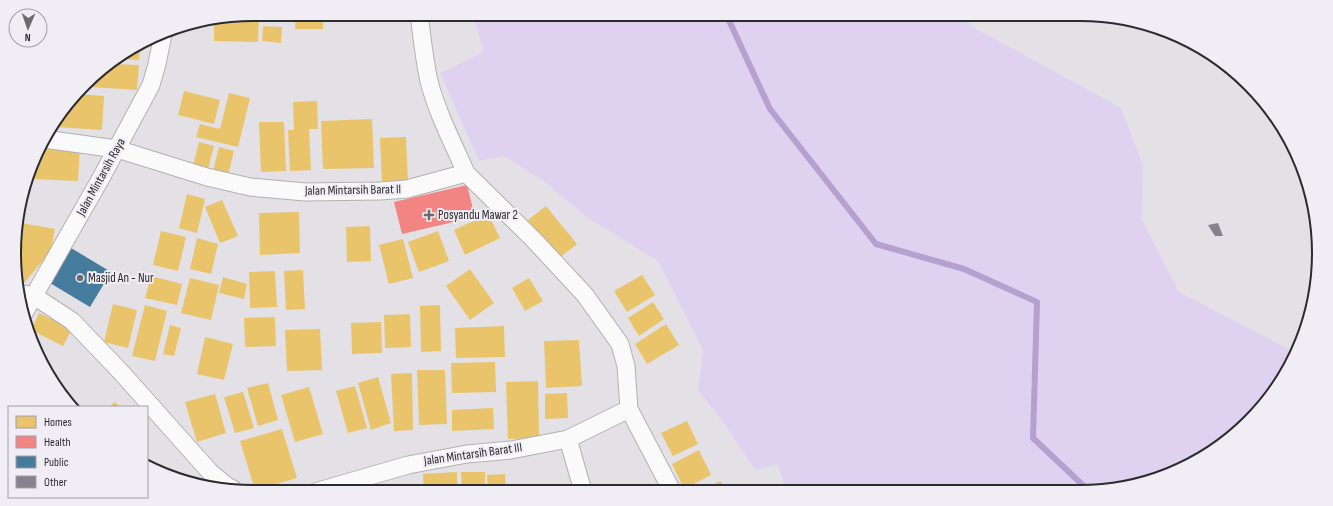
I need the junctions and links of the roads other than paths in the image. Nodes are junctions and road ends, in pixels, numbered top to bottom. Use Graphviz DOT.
graph roads {
  1 [pos="420,21"];
  2 [pos="162,40"];
  3 [pos="50,140"];
  4 [pos="117,149"];
  5 [pos="466,173"];
  6 [pos="26,295"];
  7 [pos="629,409"];
  8 [pos="568,438"];
  9 [pos="223,483"];
  10 [pos="338,485"];
  11 [pos="581,485"];
  12 [pos="669,485"];
  1 -- 5 [label="street"];
  2 -- 4 [label="street, Jalan Mintarsih Raya"];
  3 -- 4 [label="street, Jalan Mintarsih Barat II"];
  4 -- 5 [label="street, Jalan Mintarsih Barat II"];
  4 -- 6 [label="street, Jalan Mintarsih Raya"];
  5 -- 7 [label="street"];
  6 -- 9 [label="street"];
  7 -- 8 [label="street, Jalan Mintarsih Barat III"];
  7 -- 12 [label="street"];
  8 -- 10 [label="street, Jalan Mintarsih Barat III"];
  8 -- 11 [label="street"];
}
